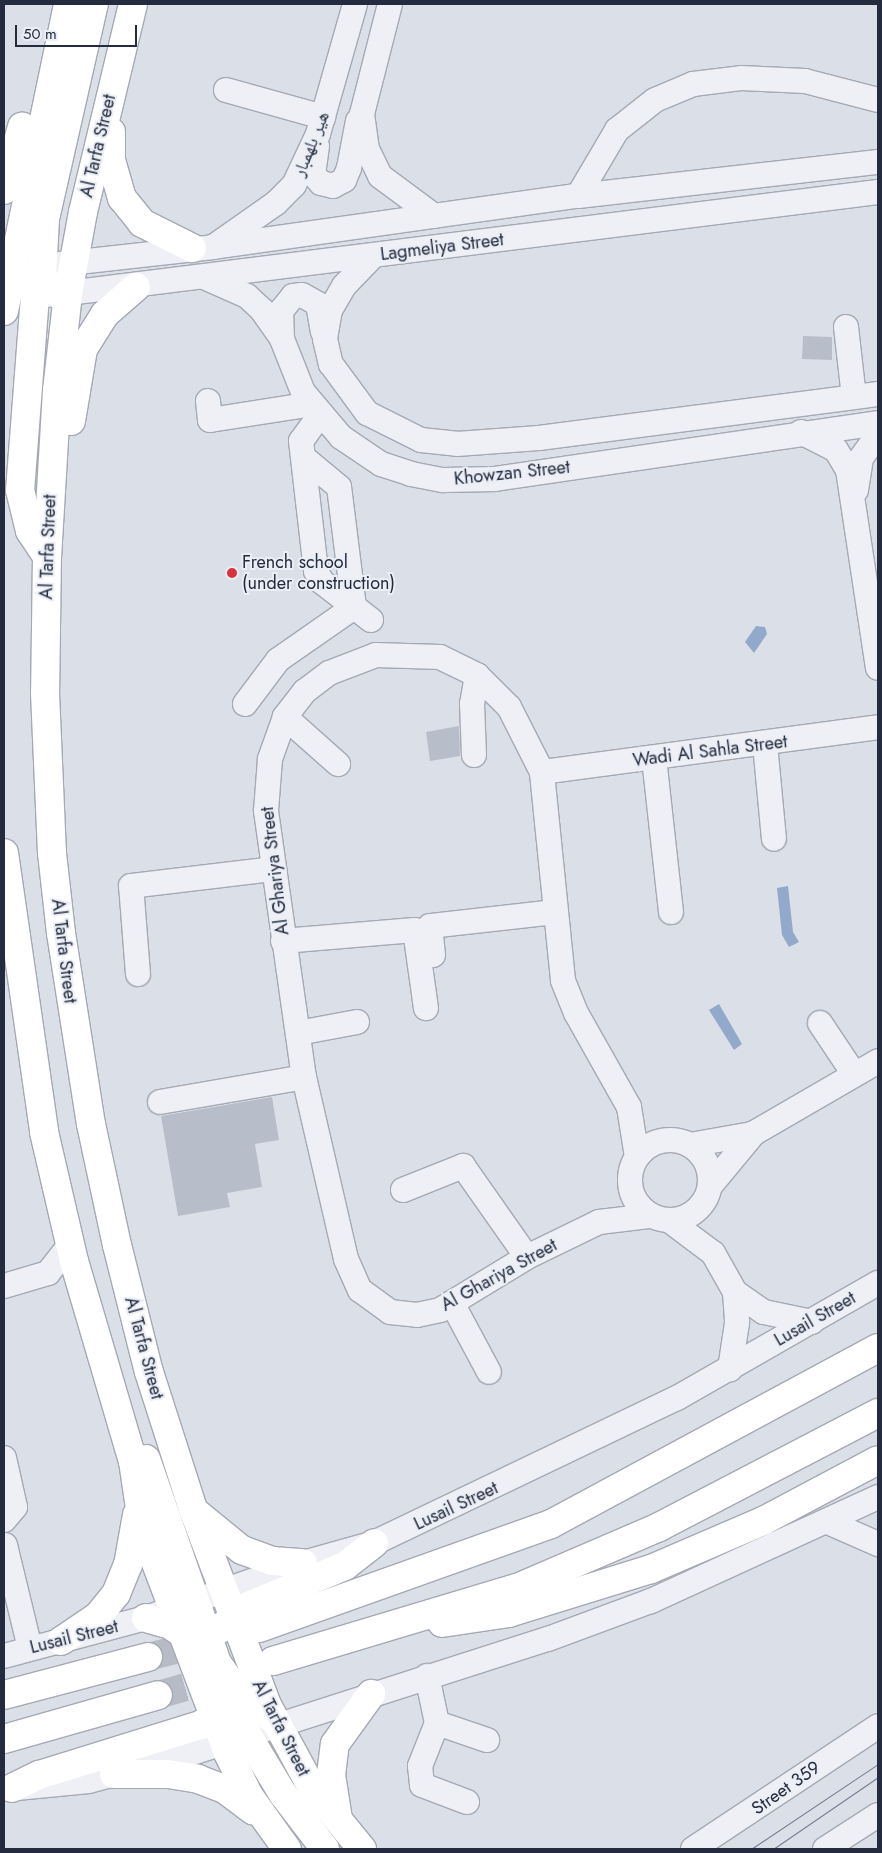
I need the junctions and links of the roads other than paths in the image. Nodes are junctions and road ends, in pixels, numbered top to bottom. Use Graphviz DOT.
graph roads {
  1 [pos="68,4"];
  2 [pos="94,4"];
  3 [pos="133,4"];
  4 [pos="355,4"];
  5 [pos="390,4"];
  6 [pos="58,40"];
  7 [pos="115,76"];
  8 [pos="226,90"];
  9 [pos="878,100"];
  10 [pos="362,114"];
  11 [pos="321,125"];
  12 [pos="878,162"];
  13 [pos="4,190"];
  14 [pos="878,192"];
  15 [pos="578,196"];
  16 [pos="434,216"];
  17 [pos="202,248"];
  18 [pos="374,256"];
  19 [pos="73,263"];
  20 [pos="42,266"];
  21 [pos="7,269"];
  22 [pos="204,277"];
  23 [pos="136,287"];
  24 [pos="68,294"];
  25 [pos="35,296"];
  26 [pos="4,303"];
  27 [pos="846,327"];
  28 [pos="282,339"];
  29 [pos="325,339"];
  30 [pos="878,394"];
  31 [pos="854,397"];
  32 [pos="208,401"];
  33 [pos="316,410"];
  34 [pos="878,423"];
  35 [pos="801,432"];
  36 [pos="878,435"];
  37 [pos="304,458"];
  38 [pos="52,460"];
  39 [pos="856,500"];
  40 [pos="362,540"];
  41 [pos="47,556"];
  42 [pos="363,613"];
  43 [pos="376,655"];
  44 [pos="878,668"];
  45 [pos="477,675"];
  46 [pos="245,704"];
  47 [pos="285,717"];
  48 [pos="878,727"];
  49 [pos="765,744"];
  50 [pos="474,755"];
  51 [pos="654,758"];
  52 [pos="338,764"];
  53 [pos="542,772"];
  54 [pos="774,839"];
  55 [pos="4,853"];
  56 [pos="273,869"];
  57 [pos="554,912"];
  58 [pos="672,912"];
  59 [pos="284,941"];
  60 [pos="138,974"];
  61 [pos="356,1022"];
  62 [pos="820,1023"];
  63 [pos="298,1033"];
  64 [pos="878,1061"];
  65 [pos="854,1074"];
  66 [pos="304,1077"];
  67 [pos="160,1102"];
  68 [pos="629,1107"];
  69 [pos="754,1133"];
  70 [pos="680,1143"];
  71 [pos="637,1158"];
  72 [pos="630,1186"];
  73 [pos="403,1190"];
  74 [pos="707,1194"];
  75 [pos="660,1218"];
  76 [pos="599,1222"];
  77 [pos="70,1245"];
  78 [pos="713,1253"];
  79 [pos="527,1257"];
  80 [pos="36,1278"];
  81 [pos="878,1283"];
  82 [pos="4,1286"];
  83 [pos="735,1292"];
  84 [pos="86,1302"];
  85 [pos="452,1303"];
  86 [pos="812,1322"];
  87 [pos="878,1327"];
  88 [pos="878,1348"];
  89 [pos="730,1369"];
  90 [pos="488,1372"];
  91 [pos="111,1380"];
  92 [pos="878,1413"];
  93 [pos="4,1458"];
  94 [pos="878,1460"];
  95 [pos="878,1497"];
  96 [pos="138,1506"];
  97 [pos="193,1510"];
  98 [pos="4,1520"];
  99 [pos="828,1522"];
  100 [pos="551,1524"];
  101 [pos="374,1543"];
  102 [pos="878,1544"];
  103 [pos="5,1545"];
  104 [pos="303,1563"];
  105 [pos="222,1592"];
  106 [pos="182,1614"];
  107 [pos="146,1618"];
  108 [pos="403,1622"];
  109 [pos="243,1627"];
  110 [pos="61,1642"];
  111 [pos="30,1648"];
  112 [pos="4,1656"];
  113 [pos="148,1657"];
  114 [pos="274,1661"];
  115 [pos="205,1662"];
  116 [pos="427,1676"];
  117 [pos="371,1694"];
  118 [pos="4,1695"];
  119 [pos="158,1695"];
  120 [pos="229,1718"];
  121 [pos="276,1722"];
  122 [pos="437,1723"];
  123 [pos="878,1726"];
  124 [pos="4,1739"];
  125 [pos="487,1740"];
  126 [pos="114,1774"];
  127 [pos="8,1789"];
  128 [pos="468,1802"];
  129 [pos="878,1815"];
  130 [pos="263,1817"];
  131 [pos="339,1826"];
  132 [pos="852,1841"];
  133 [pos="287,1849"];
  134 [pos="325,1849"];
  135 [pos="362,1849"];
  136 [pos="693,1849"];
  137 [pos="825,1849"];
  1 -- 6 [label="main road"];
  2 -- 20 [label="main road"];
  3 -- 7 [label="main road, Al Tarfa Street"];
  4 -- 11 [label="street, هير بلهمبار"];
  5 -- 10 [label="street"];
  6 -- 13 [label="main road"];
  6 -- 21 [label="main road"];
  7 -- 17 [label="main road"];
  7 -- 19 [label="main road, Al Tarfa Street"];
  8 -- 11 [label="street"];
  9 -- 15 [label="street"];
  10 -- 11 [label="street"];
  10 -- 16 [label="street"];
  11 -- 17 [label="street, هير بلهمبار"];
  12 -- 15 [label="street, Lagmeliya Street"];
  14 -- 18 [label="street, Lagmeliya Street"];
  15 -- 16 [label="street, Lagmeliya Street"];
  16 -- 17 [label="street, Lagmeliya Street"];
  17 -- 19 [label="street, Lagmeliya Street"];
  18 -- 22 [label="street, Lagmeliya Street"];
  18 -- 29 [label="street, Khowzan Street"];
  19 -- 20 [label="street, Lagmeliya Street"];
  19 -- 24 [label="main road, Al Tarfa Street"];
  20 -- 21 [label="street, Lagmeliya Street"];
  20 -- 24 [label="main road"];
  21 -- 25 [label="main road"];
  21 -- 26 [label="main road"];
  22 -- 23 [label="street, Lagmeliya Street"];
  22 -- 28 [label="street, Khowzan Street"];
  23 -- 24 [label="street, Lagmeliya Street"];
  23 -- 38 [label="main road"];
  24 -- 25 [label="street, Lagmeliya Street"];
  24 -- 38 [label="main road, Al Tarfa Street"];
  25 -- 26 [label="street, Lagmeliya Street"];
  25 -- 41 [label="main road"];
  27 -- 31 [label="street"];
  28 -- 29 [label="street"];
  28 -- 33 [label="street, Khowzan Street"];
  29 -- 31 [label="street, Khowzan Street"];
  30 -- 31 [label="street, Khowzan Street"];
  32 -- 33 [label="street"];
  33 -- 35 [label="street, Khowzan Street"];
  33 -- 37 [label="street"];
  34 -- 35 [label="street, Khowzan Street"];
  35 -- 39 [label="street"];
  36 -- 39 [label="street"];
  37 -- 42 [label="street"];
  37 -- 42 [label="street"];
  38 -- 41 [label="main road, Al Tarfa Street"];
  39 -- 44 [label="street"];
  40 -- 42 [label="street"];
  41 -- 97 [label="main road, Al Tarfa Street"];
  42 -- 43 [label="street"];
  42 -- 46 [label="street"];
  43 -- 45 [label="street, Al Ghariya Street"];
  43 -- 47 [label="street, Al Ghariya Street"];
  45 -- 50 [label="street"];
  45 -- 53 [label="street, Al Ghariya Street"];
  47 -- 52 [label="street"];
  47 -- 56 [label="street, Al Ghariya Street"];
  48 -- 49 [label="street, Wadi Al Sahla Street"];
  49 -- 51 [label="street, Wadi Al Sahla Street"];
  49 -- 54 [label="street"];
  51 -- 53 [label="street, Wadi Al Sahla Street"];
  51 -- 58 [label="street"];
  53 -- 57 [label="street, Al Ghariya Street"];
  55 -- 77 [label="main road"];
  56 -- 59 [label="street, Al Ghariya Street"];
  56 -- 60 [label="street"];
  57 -- 59 [label="street"];
  57 -- 68 [label="street, Al Ghariya Street"];
  59 -- 63 [label="street, Al Ghariya Street"];
  61 -- 63 [label="street"];
  62 -- 65 [label="street"];
  63 -- 66 [label="street, Al Ghariya Street"];
  64 -- 65 [label="street"];
  65 -- 69 [label="street"];
  66 -- 67 [label="street"];
  66 -- 85 [label="street, Al Ghariya Street"];
  68 -- 70 [label="street, Al Ghariya Street"];
  68 -- 71 [label="street, Al Ghariya Street"];
  69 -- 70 [label="street"];
  69 -- 74 [label="street"];
  70 -- 71 [label="street"];
  70 -- 74 [label="street"];
  71 -- 72 [label="street"];
  72 -- 75 [label="street"];
  72 -- 76 [label="street, Al Ghariya Street"];
  73 -- 79 [label="street"];
  74 -- 75 [label="street"];
  74 -- 78 [label="street"];
  75 -- 76 [label="street, Al Ghariya Street"];
  75 -- 78 [label="street"];
  76 -- 79 [label="street, Al Ghariya Street"];
  77 -- 80 [label="street"];
  77 -- 84 [label="main road"];
  78 -- 83 [label="street"];
  79 -- 85 [label="street, Al Ghariya Street"];
  80 -- 82 [label="street"];
  80 -- 84 [label="street"];
  81 -- 86 [label="street, Lusail Street"];
  83 -- 86 [label="street"];
  83 -- 89 [label="street"];
  84 -- 91 [label="main road"];
  85 -- 90 [label="street"];
  86 -- 89 [label="street, Lusail Street"];
  87 -- 100 [label="main road"];
  88 -- 100 [label="main road"];
  89 -- 101 [label="street, Lusail Street"];
  91 -- 96 [label="main road"];
  91 -- 106 [label="main road"];
  92 -- 108 [label="main road"];
  93 -- 98 [label="street"];
  94 -- 108 [label="main road"];
  95 -- 99 [label="street"];
  96 -- 106 [label="main road"];
  96 -- 110 [label="main road"];
  97 -- 104 [label="main road"];
  97 -- 105 [label="main road, Al Tarfa Street"];
  99 -- 102 [label="street"];
  99 -- 116 [label="street"];
  100 -- 109 [label="main road"];
  101 -- 104 [label="street, Lusail Street"];
  101 -- 109 [label="main road"];
  103 -- 111 [label="street"];
  104 -- 105 [label="street, Lusail Street"];
  105 -- 106 [label="street, Lusail Street"];
  105 -- 109 [label="main road, Al Tarfa Street"];
  106 -- 107 [label="main road"];
  106 -- 115 [label="main road"];
  107 -- 110 [label="street, Lusail Street"];
  108 -- 114 [label="main road"];
  109 -- 115 [label="main road"];
  109 -- 120 [label="main road"];
  109 -- 121 [label="main road, Al Tarfa Street"];
  110 -- 111 [label="street, Lusail Street"];
  111 -- 112 [label="street, Lusail Street"];
  113 -- 118 [label="main road"];
  115 -- 120 [label="main road"];
  116 -- 117 [label="street"];
  116 -- 122 [label="street"];
  117 -- 121 [label="street"];
  117 -- 131 [label="main road"];
  119 -- 124 [label="main road"];
  120 -- 121 [label="main road"];
  120 -- 121 [label="street"];
  120 -- 126 [label="street"];
  120 -- 127 [label="main road"];
  120 -- 130 [label="main road"];
  120 -- 134 [label="main road"];
  121 -- 131 [label="main road, Al Tarfa Street"];
  122 -- 125 [label="street"];
  122 -- 128 [label="street"];
  123 -- 136 [label="street, Street 359"];
  126 -- 127 [label="street"];
  126 -- 130 [label="main road"];
  129 -- 132 [label="street"];
  130 -- 133 [label="main road"];
  131 -- 135 [label="main road, Al Tarfa Street"];
  132 -- 137 [label="street"];
}
